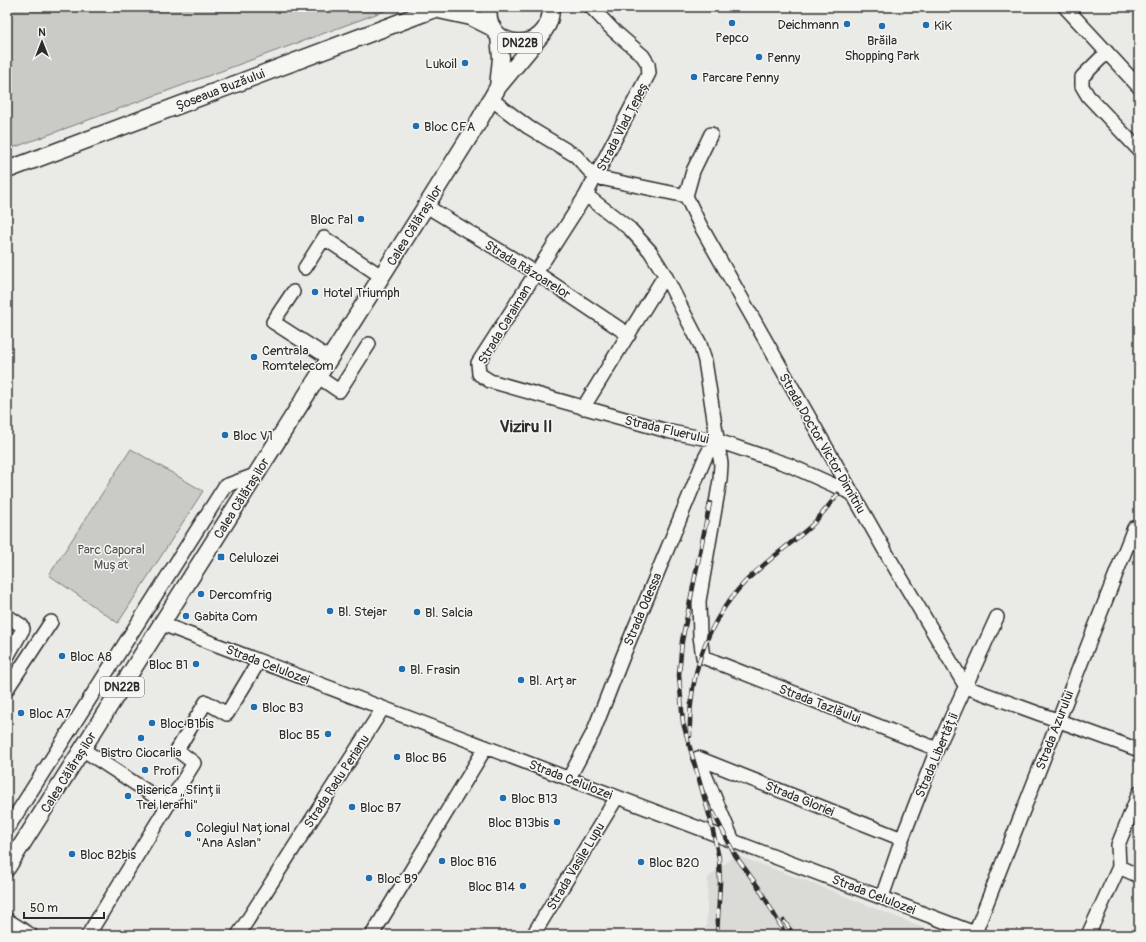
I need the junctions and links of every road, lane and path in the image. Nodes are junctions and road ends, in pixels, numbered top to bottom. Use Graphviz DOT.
graph roads {
  1 [pos="489,7"];
  2 [pos="551,7"];
  3 [pos="562,7"];
  4 [pos="591,7"];
  5 [pos="1065,7"];
  6 [pos="437,8"];
  7 [pos="546,29"];
  8 [pos="496,32"];
  9 [pos="1107,52"];
  10 [pos="1139,87"];
  11 [pos="494,93"];
  12 [pos="711,134"];
  13 [pos="1139,150"];
  14 [pos="7,170"];
  15 [pos="595,177"];
  16 [pos="586,195"];
  17 [pos="686,196"];
  18 [pos="426,206"];
  19 [pos="305,268"];
  20 [pos="535,272"];
  21 [pos="665,275"];
  22 [pos="381,276"];
  23 [pos="293,292"];
  24 [pos="629,335"];
  25 [pos="369,344"];
  26 [pos="329,358"];
  27 [pos="479,374"];
  28 [pos="317,376"];
  29 [pos="583,408"];
  30 [pos="718,441"];
  31 [pos="255,475"];
  32 [pos="852,493"];
  33 [pos="1134,528"];
  34 [pos="7,616"];
  35 [pos="997,617"];
  36 [pos="51,622"];
  37 [pos="162,624"];
  38 [pos="7,657"];
  39 [pos="260,661"];
  40 [pos="966,687"];
  41 [pos="7,689"];
  42 [pos="383,708"];
  43 [pos="1058,719"];
  44 [pos="486,747"];
  45 [pos="82,749"];
  46 [pos="937,749"];
  47 [pos="1139,750"];
  48 [pos="569,778"];
  49 [pos="1139,793"];
  50 [pos="617,797"];
  51 [pos="168,805"];
  52 [pos="7,830"];
  53 [pos="902,839"];
  54 [pos="733,841"];
  55 [pos="8,864"];
  56 [pos="1119,867"];
  57 [pos="1139,876"];
  58 [pos="882,897"];
  59 [pos="7,920"];
  60 [pos="978,934"];
  61 [pos="30,935"];
  62 [pos="88,935"];
  63 [pos="238,935"];
  64 [pos="372,935"];
  65 [pos="533,935"];
  66 [pos="1088,935"];
  1 -- 8 [label="main road, DN22B"];
  2 -- 7 [label="main road, DN22B"];
  3 -- 7 [label="main road, Calea Călărașilor / DN22B"];
  4 -- 15 [label="street, Strada Vlad Țepeș"];
  5 -- 9 [label="street"];
  6 -- 8 [label="main road, Șoseaua Buzăului"];
  6 -- 14 [label="main road, Șoseaua Buzăului"];
  7 -- 8 [label="main road, DN22B"];
  7 -- 11 [label="main road, Calea Călărașilor / DN22B"];
  8 -- 11 [label="main road, Calea Călărașilor / DN22B"];
  9 -- 10 [label="street"];
  9 -- 13 [label="street"];
  11 -- 15 [label="street"];
  11 -- 18 [label="main road, Calea Călărașilor / DN22B"];
  12 -- 17 [label="street"];
  15 -- 16 [label="street, Strada Vlad Țepeș"];
  15 -- 17 [label="street"];
  16 -- 20 [label="street, Strada Caraiman"];
  16 -- 21 [label="street"];
  17 -- 32 [label="street, Strada Doctor Victor Dimitriu"];
  18 -- 20 [label="street, Strada Răzoarelor"];
  18 -- 22 [label="main road, Calea Călărașilor / DN22B"];
  19 -- 22 [label="street"];
  20 -- 24 [label="street, Strada Răzoarelor"];
  20 -- 27 [label="street, Strada Caraiman"];
  21 -- 24 [label="street"];
  21 -- 30 [label="street"];
  22 -- 26 [label="main road, Calea Călărașilor / DN22B"];
  23 -- 26 [label="street"];
  24 -- 29 [label="street"];
  25 -- 28 [label="street"];
  26 -- 28 [label="main road, Calea Călărașilor / DN22B"];
  27 -- 29 [label="street, Strada Fluerului"];
  28 -- 31 [label="main road, Calea Călărașilor / DN22B"];
  29 -- 30 [label="street, Strada Fluerului"];
  30 -- 32 [label="street, Strada Fluerului"];
  30 -- 46 [label="street, Strada Tazlăului"];
  30 -- 48 [label="street, Strada Odessa"];
  31 -- 37 [label="main road, Calea Călărașilor / DN22B"];
  31 -- 52 [label="street"];
  32 -- 40 [label="street, Strada Doctor Victor Dimitriu"];
  33 -- 43 [label="street, Strada Azurului"];
  34 -- 38 [label="street"];
  35 -- 40 [label="street, Strada Libertății"];
  36 -- 41 [label="street"];
  37 -- 39 [label="street, Strada Celulozei"];
  37 -- 45 [label="main road, Calea Călărașilor / DN22B"];
  39 -- 42 [label="street, Strada Celulozei"];
  39 -- 51 [label="street"];
  40 -- 43 [label="street"];
  40 -- 46 [label="street, Strada Libertății"];
  42 -- 44 [label="street, Strada Celulozei"];
  42 -- 63 [label="street, Strada Radu Perianu"];
  43 -- 47 [label="street"];
  43 -- 60 [label="street, Strada Azurului"];
  44 -- 48 [label="street, Strada Celulozei"];
  44 -- 64 [label="street"];
  45 -- 51 [label="street"];
  45 -- 55 [label="main road, Calea Călărașilor / DN22B"];
  46 -- 53 [label="street, Strada Libertății"];
  48 -- 50 [label="street, Strada Celulozei"];
  49 -- 56 [label="street"];
  50 -- 54 [label="street, Strada Celulozei"];
  50 -- 65 [label="street, Strada Vasile Lupu"];
  51 -- 62 [label="street"];
  53 -- 54 [label="street, Strada Gloriei"];
  53 -- 58 [label="street, Strada Libertății"];
  54 -- 58 [label="street, Strada Celulozei"];
  56 -- 57 [label="street"];
  56 -- 66 [label="street"];
  58 -- 60 [label="street, Strada Celulozei"];
  59 -- 61 [label="street"];
}
